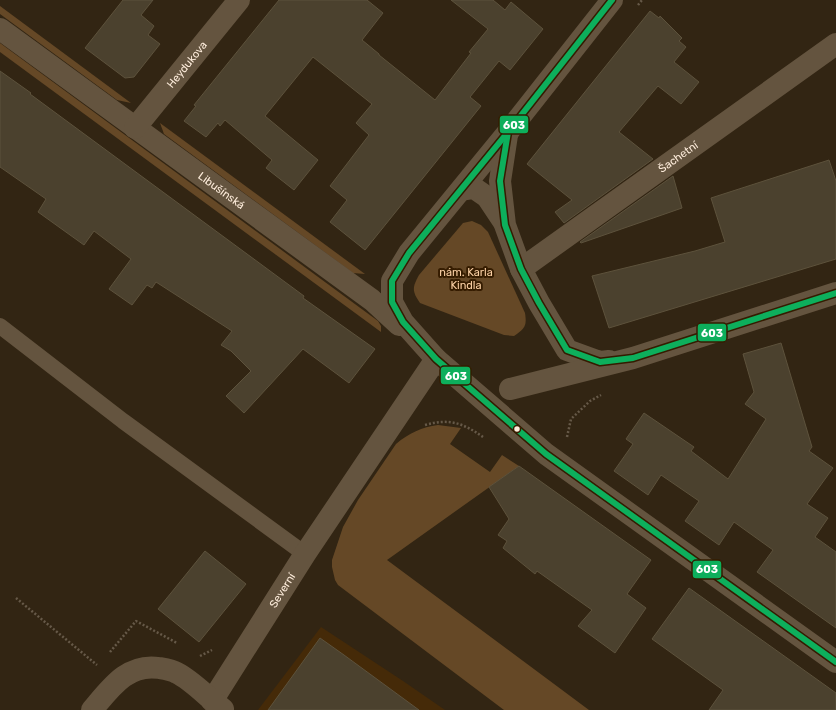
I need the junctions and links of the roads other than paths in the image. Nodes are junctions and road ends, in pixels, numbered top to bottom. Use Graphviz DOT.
graph roads {
  1 [pos="239,0"];
  2 [pos="612,0"];
  3 [pos="0,28"];
  4 [pos="836,44"];
  5 [pos="135,128"];
  6 [pos="508,132"];
  7 [pos="461,190"];
  8 [pos="505,225"];
  9 [pos="521,269"];
  10 [pos="392,281"];
  11 [pos="350,286"];
  12 [pos="836,293"];
  13 [pos="0,326"];
  14 [pos="567,350"];
  15 [pos="632,358"];
  16 [pos="436,360"];
  17 [pos="510,389"];
  18 [pos="481,397"];
  19 [pos="305,554"];
  20 [pos="836,662"];
  21 [pos="218,705"];
  22 [pos="92,710"];
  1 -- 5 [label="street, Heydukova"];
  2 -- 6 [label="street"];
  3 -- 5 [label="street, Libušínská"];
  4 -- 9 [label="street, Šachetní"];
  5 -- 11 [label="street, Libušínská"];
  6 -- 7 [label="street"];
  6 -- 8 [label="street"];
  7 -- 8 [label="street"];
  7 -- 10 [label="street"];
  8 -- 9 [label="street"];
  9 -- 14 [label="street"];
  10 -- 11 [label="street"];
  10 -- 16 [label="street"];
  11 -- 16 [label="street, Libušínská"];
  12 -- 15 [label="street"];
  13 -- 19 [label="lane"];
  14 -- 15 [label="street"];
  14 -- 17 [label="street"];
  15 -- 17 [label="street"];
  16 -- 18 [label="street"];
  16 -- 19 [label="street, Severní"];
  17 -- 18 [label="street"];
  18 -- 20 [label="street"];
  19 -- 21 [label="street, Severní"];
  21 -- 22 [label="street, Severní"];
}
